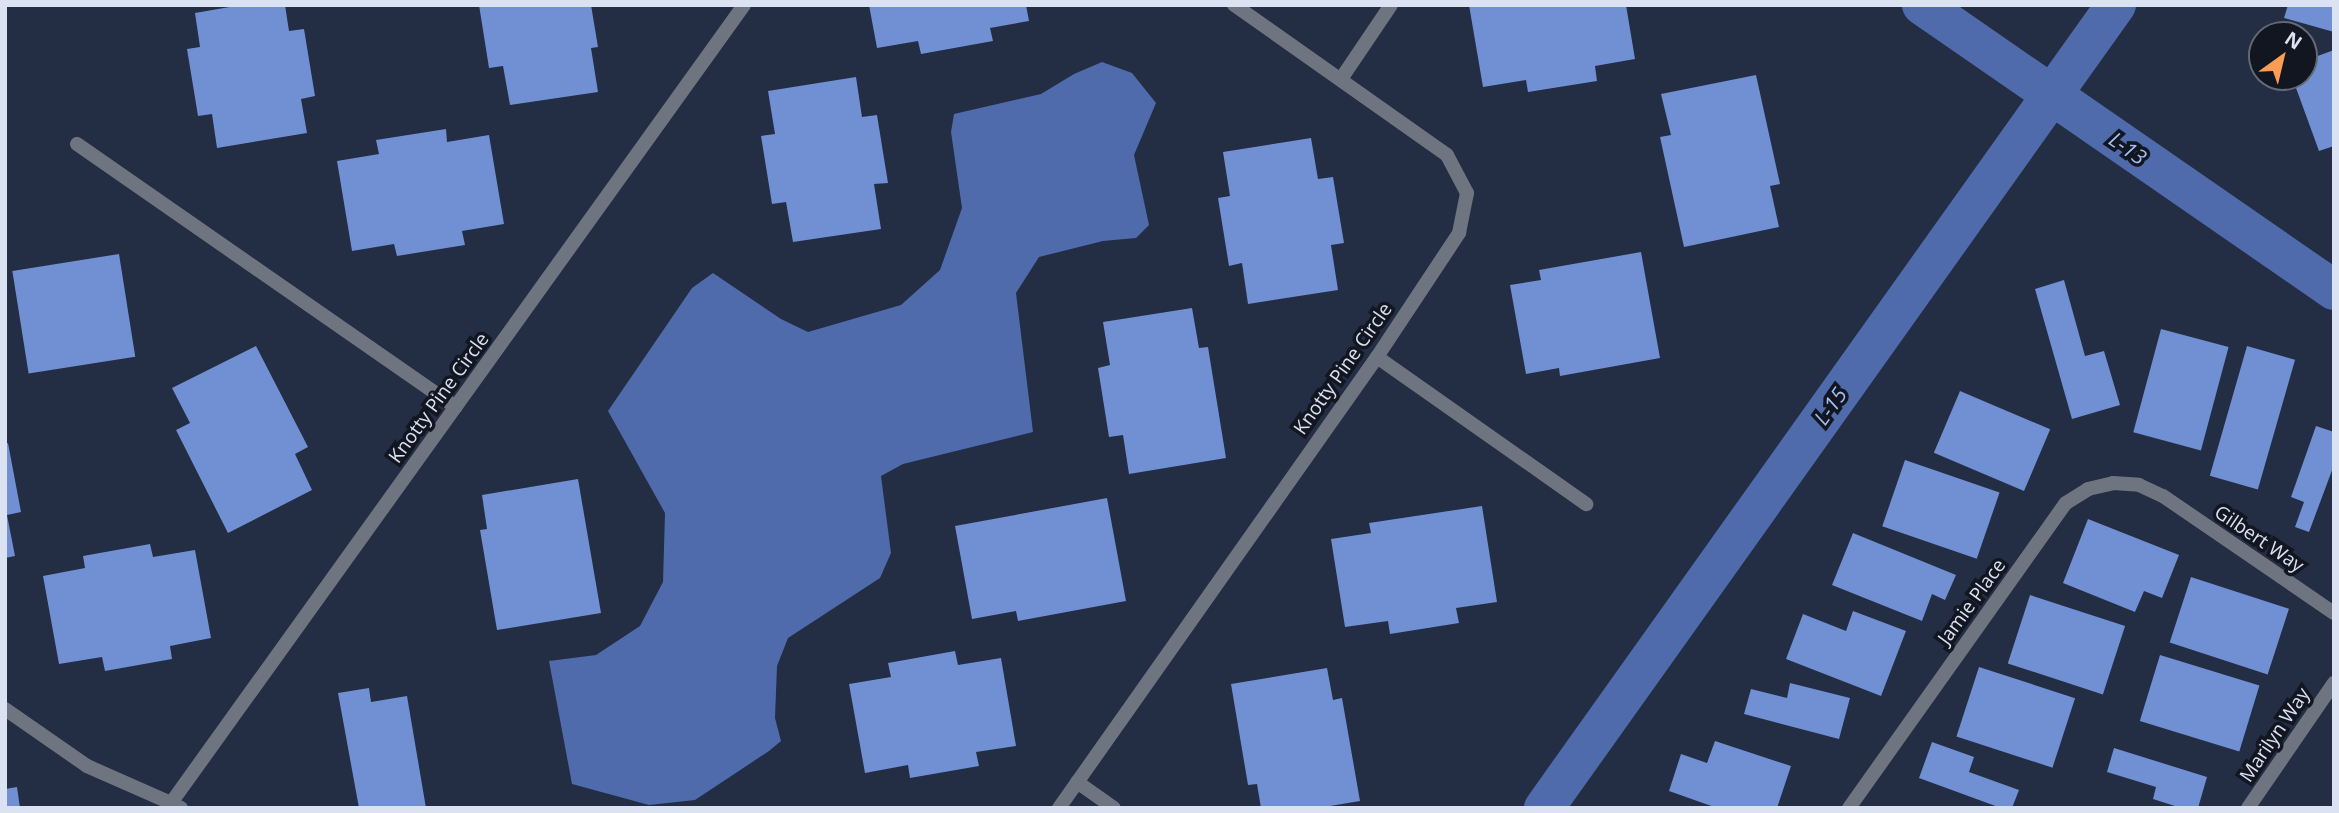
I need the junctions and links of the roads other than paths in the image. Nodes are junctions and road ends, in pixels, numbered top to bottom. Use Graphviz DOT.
graph roads {
  1 [pos="744,5"];
  2 [pos="1234,5"];
  3 [pos="1391,5"];
  4 [pos="1341,79"];
  5 [pos="78,144"];
  6 [pos="1377,357"];
  7 [pos="456,407"];
  8 [pos="2163,496"];
  9 [pos="1586,504"];
  10 [pos="2334,613"];
  11 [pos="2334,683"];
  12 [pos="5,709"];
  13 [pos="1077,782"];
  14 [pos="172,806"];
  15 [pos="1059,808"];
  16 [pos="1114,808"];
  17 [pos="1849,808"];
  18 [pos="2248,808"];
  1 -- 7 [label="street, Knotty Pine Circle"];
  2 -- 4 [label="street, Knotty Pine Circle"];
  3 -- 4 [label="street"];
  4 -- 6 [label="street, Knotty Pine Circle"];
  5 -- 7 [label="street"];
  6 -- 9 [label="street"];
  6 -- 13 [label="street, Knotty Pine Circle"];
  7 -- 14 [label="street, Knotty Pine Circle"];
  8 -- 10 [label="street, Gilbert Way"];
  8 -- 17 [label="street, Jamie Place"];
  11 -- 18 [label="street, Marilyn Way"];
  12 -- 14 [label="street"];
  13 -- 15 [label="street, Knotty Pine Circle"];
  13 -- 16 [label="street"];
}
